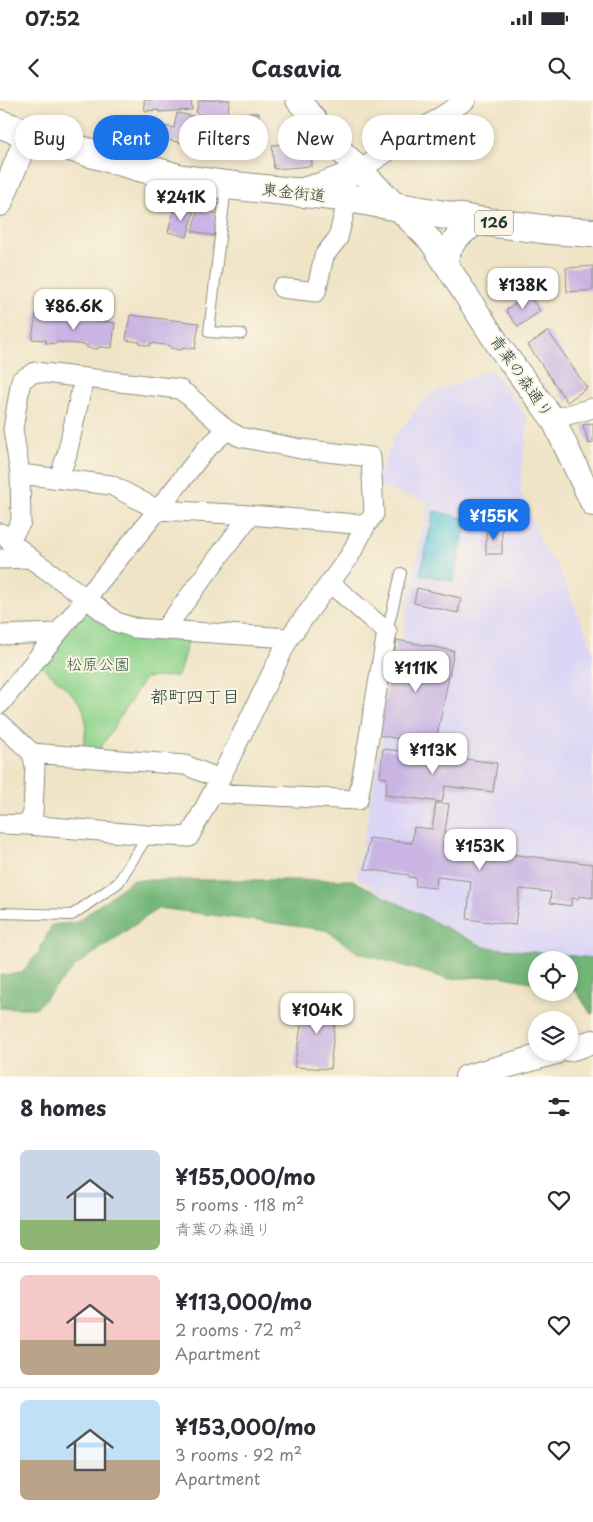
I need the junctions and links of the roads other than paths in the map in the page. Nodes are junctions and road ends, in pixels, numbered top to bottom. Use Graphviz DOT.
graph roads {
  1 [pos="298,100"];
  2 [pos="466,100"];
  3 [pos="310,115"];
  4 [pos="0,124"];
  5 [pos="15,129"];
  6 [pos="83,150"];
  7 [pos="18,160"];
  8 [pos="336,160"];
  9 [pos="350,160"];
  10 [pos="360,170"];
  11 [pos="324,184"];
  12 [pos="226,185"];
  13 [pos="295,192"];
  14 [pos="348,198"];
  15 [pos="0,204"];
  16 [pos="396,206"];
  17 [pos="479,221"];
  18 [pos="593,233"];
  19 [pos="445,262"];
  20 [pos="282,288"];
  21 [pos="241,334"];
  22 [pos="84,378"];
  23 [pos="593,408"];
  24 [pos="552,419"];
  25 [pos="226,430"];
  26 [pos="20,474"];
  27 [pos="59,478"];
  28 [pos="593,504"];
  29 [pos="158,510"];
  30 [pos="250,515"];
  31 [pos="366,526"];
  32 [pos="5,537"];
  33 [pos="30,558"];
  34 [pos="0,559"];
  35 [pos="401,573"];
  36 [pos="330,583"];
  37 [pos="86,598"];
  38 [pos="164,630"];
  39 [pos="387,632"];
  40 [pos="58,633"];
  41 [pos="0,635"];
  42 [pos="289,638"];
  43 [pos="0,704"];
  44 [pos="0,723"];
  45 [pos="32,753"];
  46 [pos="216,786"];
  47 [pos="0,824"];
  48 [pos="28,825"];
  49 [pos="148,835"];
  50 [pos="0,913"];
  51 [pos="593,1042"];
  52 [pos="578,1046"];
  53 [pos="528,1060"];
  54 [pos="467,1077"];
  1 -- 3 [label="street, 青葉の森通り"];
  2 -- 10 [label="street"];
  4 -- 5 [label="highway, 東金街道 / 126"];
  6 -- 12 [label="highway, 東金街道 / 126"];
  7 -- 15 [label="street"];
  8 -- 11 [label="street"];
  9 -- 10 [label="street, 青葉の森通り"];
  10 -- 11 [label="street"];
  10 -- 16 [label="street, 青葉の森通り"];
  11 -- 13 [label="street"];
  12 -- 13 [label="highway, 東金街道 / 126"];
  12 -- 21 [label="lane"];
  13 -- 14 [label="highway, 東金街道 / 126"];
  14 -- 16 [label="highway, 東金街道 / 126"];
  14 -- 20 [label="street"];
  16 -- 17 [label="highway, 東金街道 / 126"];
  16 -- 19 [label="street, 青葉の森通り"];
  17 -- 18 [label="highway, 東金街道 / 126"];
  17 -- 19 [label="street"];
  19 -- 24 [label="street, 青葉の森通り"];
  22 -- 25 [label="street"];
  22 -- 26 [label="street"];
  22 -- 27 [label="street"];
  23 -- 24 [label="street"];
  24 -- 28 [label="street, 青葉の森通り"];
  25 -- 29 [label="street"];
  25 -- 31 [label="street"];
  26 -- 27 [label="street"];
  26 -- 32 [label="street"];
  27 -- 29 [label="street"];
  29 -- 30 [label="street"];
  29 -- 37 [label="street"];
  30 -- 31 [label="street"];
  30 -- 38 [label="street"];
  31 -- 36 [label="street"];
  32 -- 33 [label="street"];
  33 -- 34 [label="street"];
  33 -- 37 [label="street"];
  35 -- 39 [label="lane"];
  36 -- 39 [label="street"];
  36 -- 42 [label="street"];
  37 -- 38 [label="street"];
  37 -- 40 [label="street"];
  38 -- 42 [label="street"];
  39 -- 46 [label="street"];
  40 -- 41 [label="street"];
  40 -- 43 [label="street"];
  42 -- 46 [label="street"];
  44 -- 45 [label="street"];
  45 -- 46 [label="street"];
  45 -- 48 [label="street"];
  46 -- 49 [label="street"];
  47 -- 48 [label="street"];
  48 -- 49 [label="street"];
  49 -- 50 [label="lane"];
  51 -- 52 [label="street"];
  53 -- 54 [label="street"];
}
